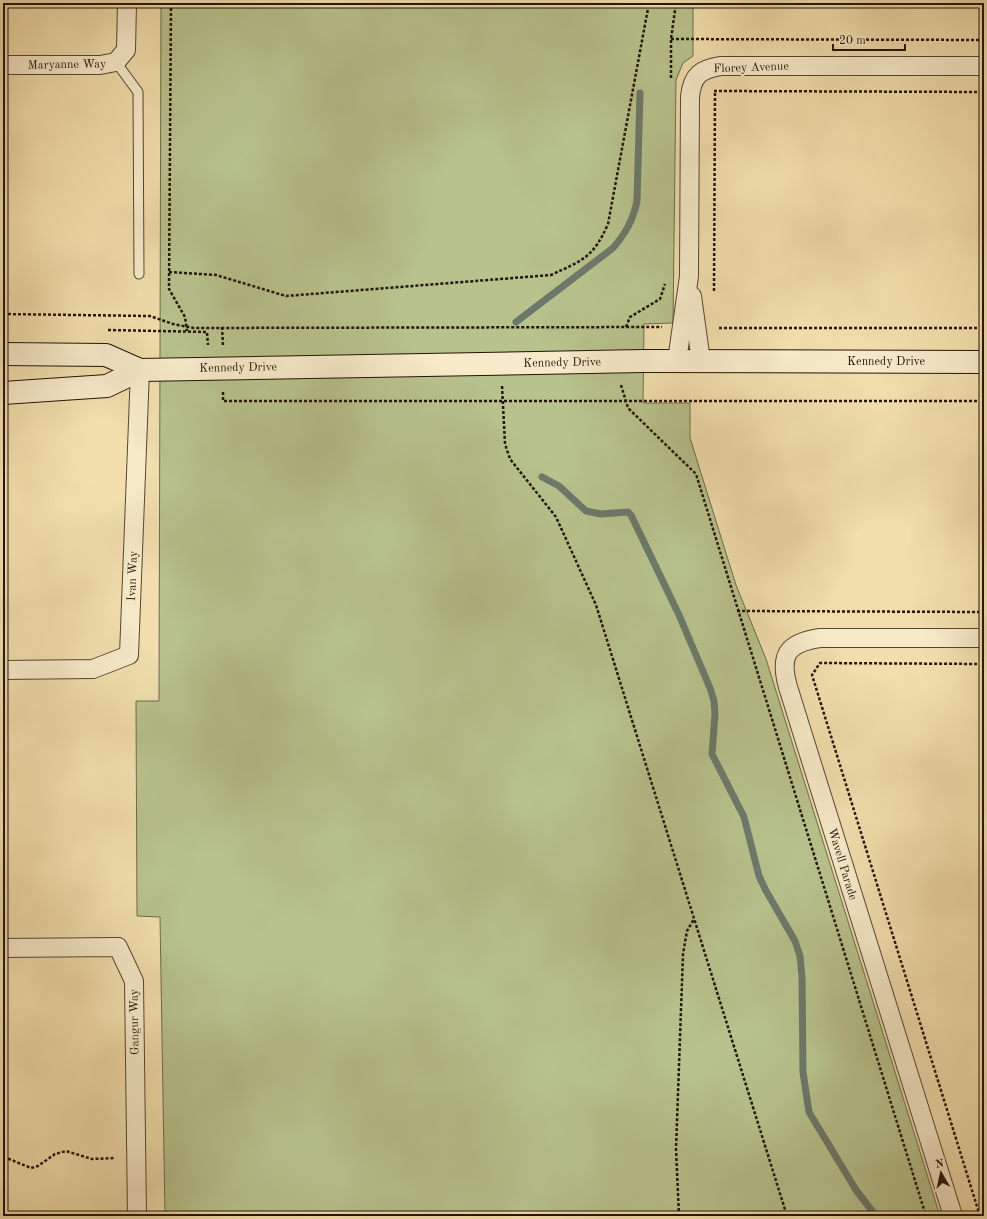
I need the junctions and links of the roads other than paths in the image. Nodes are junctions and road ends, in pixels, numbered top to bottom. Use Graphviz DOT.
graph roads {
  1 [pos="127,3"];
  2 [pos="116,62"];
  3 [pos="3,65"];
  4 [pos="984,66"];
  5 [pos="139,274"];
  6 [pos="689,327"];
  7 [pos="3,354"];
  8 [pos="677,361"];
  9 [pos="701,361"];
  10 [pos="984,362"];
  11 [pos="140,370"];
  12 [pos="3,393"];
  13 [pos="984,638"];
  14 [pos="3,670"];
  15 [pos="3,948"];
  16 [pos="137,1216"];
  17 [pos="953,1216"];
  1 -- 2 [label="street, Maryanne Way"];
  2 -- 3 [label="street, Maryanne Way"];
  2 -- 5 [label="lane"];
  4 -- 6 [label="street, Florey Avenue"];
  6 -- 8 [label="street, Florey Avenue"];
  6 -- 9 [label="street, Florey Avenue"];
  7 -- 11 [label="street, Kennedy Drive"];
  8 -- 9 [label="street, Kennedy Drive"];
  8 -- 11 [label="street, Kennedy Drive"];
  9 -- 10 [label="street, Kennedy Drive"];
  11 -- 12 [label="street, Kennedy Drive"];
  11 -- 14 [label="street, Ivan Way"];
  13 -- 17 [label="street, Wavell Parade"];
  15 -- 16 [label="street, Gangur Way"];
}
